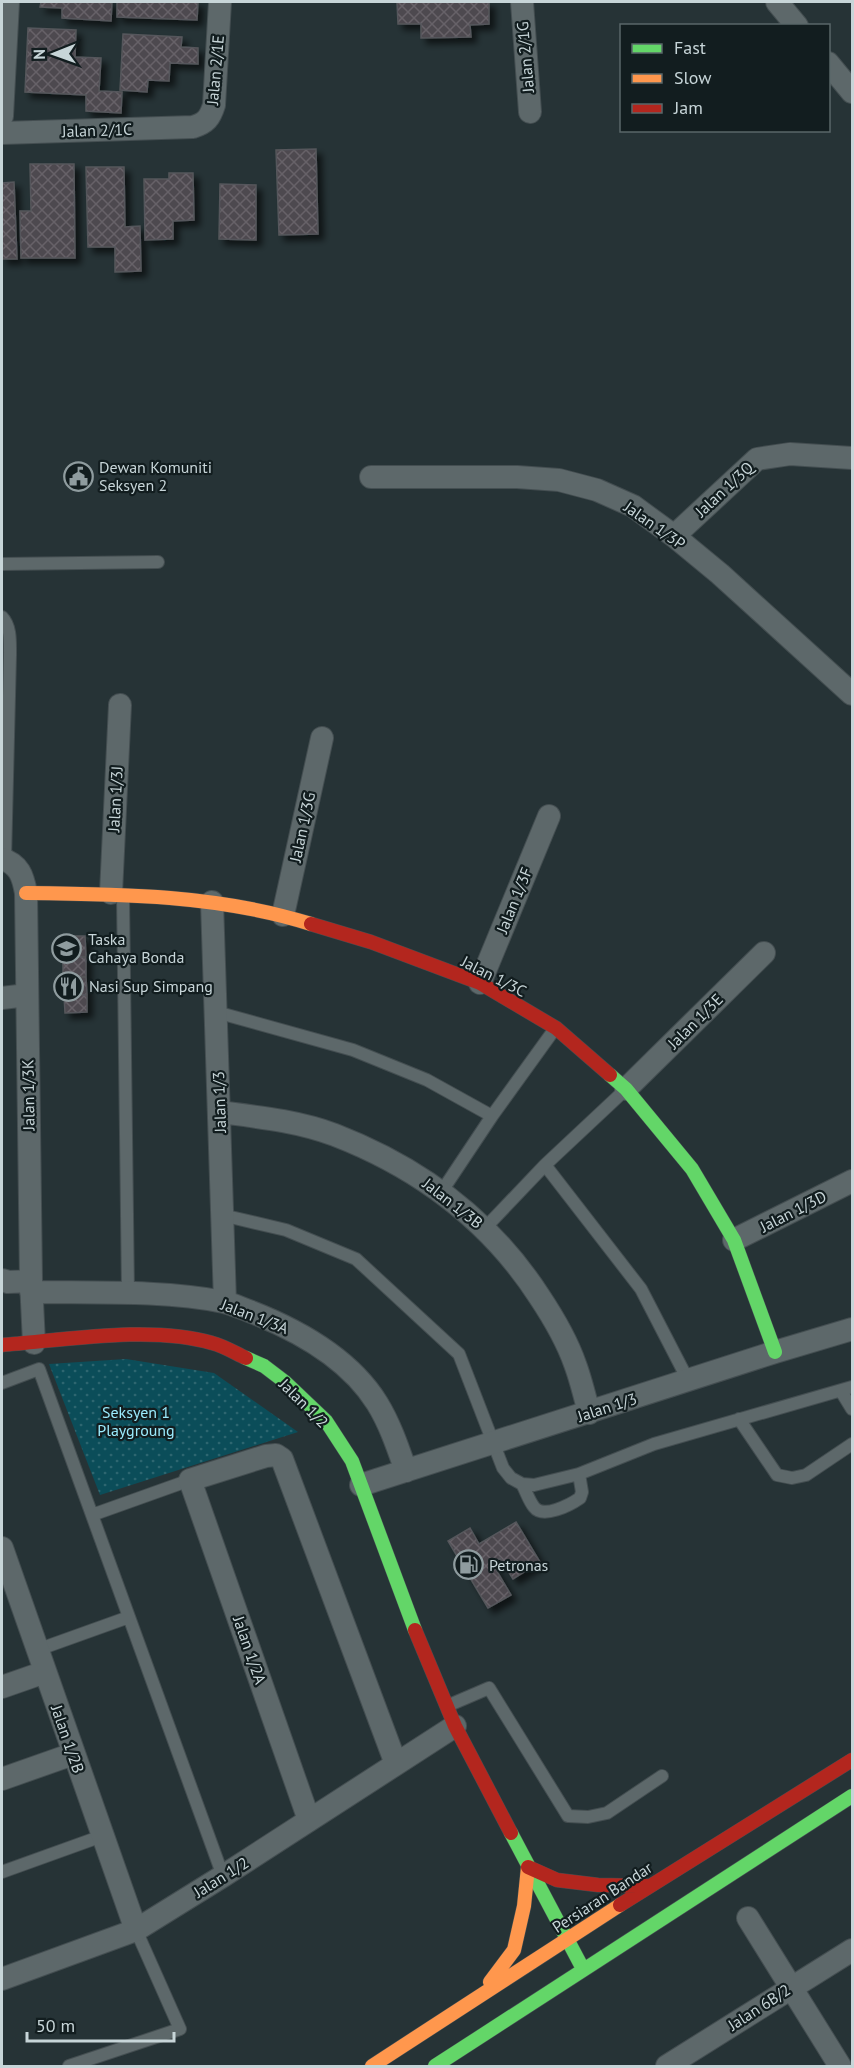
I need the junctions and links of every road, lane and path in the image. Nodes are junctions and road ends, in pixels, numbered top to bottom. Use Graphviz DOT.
graph roads {
  1 [pos="8,2"];
  2 [pos="220,2"];
  3 [pos="522,2"];
  4 [pos="777,2"];
  5 [pos="795,24"];
  6 [pos="830,65"];
  7 [pos="852,92"];
  8 [pos="530,112"];
  9 [pos="2,116"];
  10 [pos="192,127"];
  11 [pos="2,133"];
  12 [pos="852,458"];
  13 [pos="371,477"];
  14 [pos="674,536"];
  15 [pos="158,562"];
  16 [pos="2,564"];
  17 [pos="2,617"];
  18 [pos="852,694"];
  19 [pos="120,705"];
  20 [pos="322,738"];
  21 [pos="549,816"];
  22 [pos="3,859"];
  23 [pos="26,893"];
  24 [pos="117,893"];
  25 [pos="212,902"];
  26 [pos="283,915"];
  27 [pos="764,953"];
  28 [pos="480,983"];
  29 [pos="27,995"];
  30 [pos="2,998"];
  31 [pos="216,1012"];
  32 [pos="556,1028"];
  33 [pos="626,1089"];
  34 [pos="219,1112"];
  35 [pos="492,1116"];
  36 [pos="545,1166"];
  37 [pos="852,1181"];
  38 [pos="442,1191"];
  39 [pos="222,1215"];
  40 [pos="485,1228"];
  41 [pos="734,1240"];
  42 [pos="2,1280"];
  43 [pos="31,1286"];
  44 [pos="128,1294"];
  45 [pos="225,1302"];
  46 [pos="852,1329"];
  47 [pos="34,1343"];
  48 [pos="2,1346"];
  49 [pos="775,1352"];
  50 [pos="688,1380"];
  51 [pos="2,1383"];
  52 [pos="846,1389"];
  53 [pos="852,1409"];
  54 [pos="590,1413"];
  55 [pos="739,1419"];
  56 [pos="494,1444"];
  57 [pos="852,1444"];
  58 [pos="406,1471"];
  59 [pos="579,1474"];
  60 [pos="190,1480"];
  61 [pos="522,1484"];
  62 [pos="362,1485"];
  63 [pos="92,1515"];
  64 [pos="2,1548"];
  65 [pos="7,1583"];
  66 [pos="129,1617"];
  67 [pos="37,1650"];
  68 [pos="45,1672"];
  69 [pos="2,1687"];
  70 [pos="450,1716"];
  71 [pos="73,1754"];
  72 [pos="852,1760"];
  73 [pos="396,1764"];
  74 [pos="662,1776"];
  75 [pos="2,1779"];
  76 [pos="852,1796"];
  77 [pos="309,1820"];
  78 [pos="102,1836"];
  79 [pos="528,1867"];
  80 [pos="2,1872"];
  81 [pos="223,1876"];
  82 [pos="650,1886"];
  83 [pos="748,1918"];
  84 [pos="136,1930"];
  85 [pos="566,1940"];
  86 [pos="852,1950"];
  87 [pos="583,1969"];
  88 [pos="2,1979"];
  89 [pos="792,1987"];
  90 [pos="478,1998"];
  91 [pos="69,2067"];
  92 [pos="372,2067"];
  93 [pos="435,2067"];
  94 [pos="667,2067"];
  95 [pos="840,2067"];
  1 -- 9 [label="street"];
  2 -- 10 [label="street, Jalan 2/1E"];
  3 -- 8 [label="street, Jalan 2/1G"];
  4 -- 5 [label="street"];
  6 -- 7 [label="street"];
  10 -- 11 [label="street, Jalan 2/1C"];
  12 -- 14 [label="street, Jalan 1/3Q"];
  13 -- 14 [label="street, Jalan 1/3P"];
  14 -- 18 [label="street, Jalan 1/3P"];
  15 -- 16 [label="lane"];
  17 -- 22 [label="lane"];
  19 -- 24 [label="street, Jalan 1/3J"];
  20 -- 26 [label="street, Jalan 1/3G"];
  21 -- 28 [label="street, Jalan 1/3F"];
  22 -- 23 [label="street, Jalan 1/3K"];
  23 -- 24 [label="street, Jalan 1/3C"];
  23 -- 29 [label="street, Jalan 1/3K"];
  24 -- 25 [label="street, Jalan 1/3C"];
  24 -- 44 [label="lane"];
  25 -- 26 [label="street, Jalan 1/3C"];
  25 -- 31 [label="street, Jalan 1/3"];
  26 -- 28 [label="street, Jalan 1/3C"];
  27 -- 33 [label="street, Jalan 1/3E"];
  28 -- 32 [label="street, Jalan 1/3C"];
  29 -- 30 [label="street"];
  29 -- 43 [label="street, Jalan 1/3K"];
  31 -- 34 [label="street, Jalan 1/3"];
  31 -- 35 [label="lane"];
  32 -- 33 [label="street, Jalan 1/3C"];
  32 -- 35 [label="lane"];
  33 -- 36 [label="lane"];
  33 -- 41 [label="street, Jalan 1/3C"];
  34 -- 38 [label="street, Jalan 1/3B"];
  34 -- 39 [label="street, Jalan 1/3"];
  35 -- 38 [label="lane"];
  36 -- 40 [label="lane"];
  36 -- 50 [label="lane"];
  37 -- 41 [label="street, Jalan 1/3D"];
  38 -- 40 [label="street, Jalan 1/3B"];
  39 -- 45 [label="street, Jalan 1/3"];
  39 -- 56 [label="lane"];
  40 -- 54 [label="street, Jalan 1/3B"];
  41 -- 49 [label="street, Jalan 1/3C"];
  42 -- 43 [label="street, Jalan 1/3A"];
  43 -- 44 [label="street, Jalan 1/3A"];
  43 -- 47 [label="street, Jalan 1/3K"];
  44 -- 45 [label="street, Jalan 1/3A"];
  45 -- 58 [label="street, Jalan 1/3A"];
  46 -- 49 [label="street, Jalan 1/3"];
  47 -- 48 [label="street, Jalan 1/2"];
  47 -- 62 [label="street, Jalan 1/2"];
  49 -- 50 [label="street, Jalan 1/3"];
  50 -- 54 [label="street, Jalan 1/3"];
  51 -- 63 [label="lane"];
  52 -- 53 [label="lane"];
  52 -- 55 [label="lane"];
  54 -- 56 [label="street, Jalan 1/3"];
  55 -- 57 [label="lane"];
  55 -- 59 [label="lane"];
  56 -- 58 [label="street, Jalan 1/3"];
  56 -- 61 [label="lane"];
  58 -- 62 [label="street, Jalan 1/3"];
  59 -- 61 [label="lane"];
  59 -- 61 [label="lane"];
  60 -- 63 [label="lane"];
  60 -- 73 [label="street"];
  60 -- 77 [label="street, Jalan 1/2A"];
  62 -- 70 [label="street, Jalan 1/2"];
  63 -- 66 [label="lane"];
  64 -- 65 [label="street, Jalan 1/2B"];
  65 -- 67 [label="street, Jalan 1/2B"];
  66 -- 67 [label="lane"];
  66 -- 81 [label="lane"];
  67 -- 68 [label="street, Jalan 1/2B"];
  68 -- 69 [label="street"];
  68 -- 71 [label="street, Jalan 1/2B"];
  70 -- 73 [label="street, Jalan 1/2"];
  70 -- 74 [label="lane"];
  70 -- 79 [label="street, Jalan 1/2"];
  71 -- 75 [label="street"];
  71 -- 78 [label="street, Jalan 1/2B"];
  72 -- 82 [label="street, Persiaran Bandar"];
  73 -- 77 [label="street, Jalan 1/2"];
  76 -- 87 [label="street"];
  77 -- 81 [label="street, Jalan 1/2"];
  78 -- 80 [label="lane"];
  78 -- 84 [label="street, Jalan 1/2B"];
  79 -- 82 [label="street"];
  79 -- 85 [label="street, Jalan 1/2"];
  79 -- 90 [label="street"];
  81 -- 84 [label="street, Jalan 1/2"];
  82 -- 85 [label="street, Persiaran Bandar"];
  83 -- 89 [label="street"];
  84 -- 88 [label="street, Jalan 1/2"];
  84 -- 91 [label="lane"];
  85 -- 87 [label="street, Jalan 1/2"];
  85 -- 90 [label="street, Persiaran Bandar"];
  86 -- 89 [label="street, Jalan 6B/2"];
  87 -- 93 [label="street"];
  89 -- 94 [label="street, Jalan 6B/2"];
  89 -- 95 [label="street"];
  90 -- 92 [label="street, Persiaran Bandar"];
}
